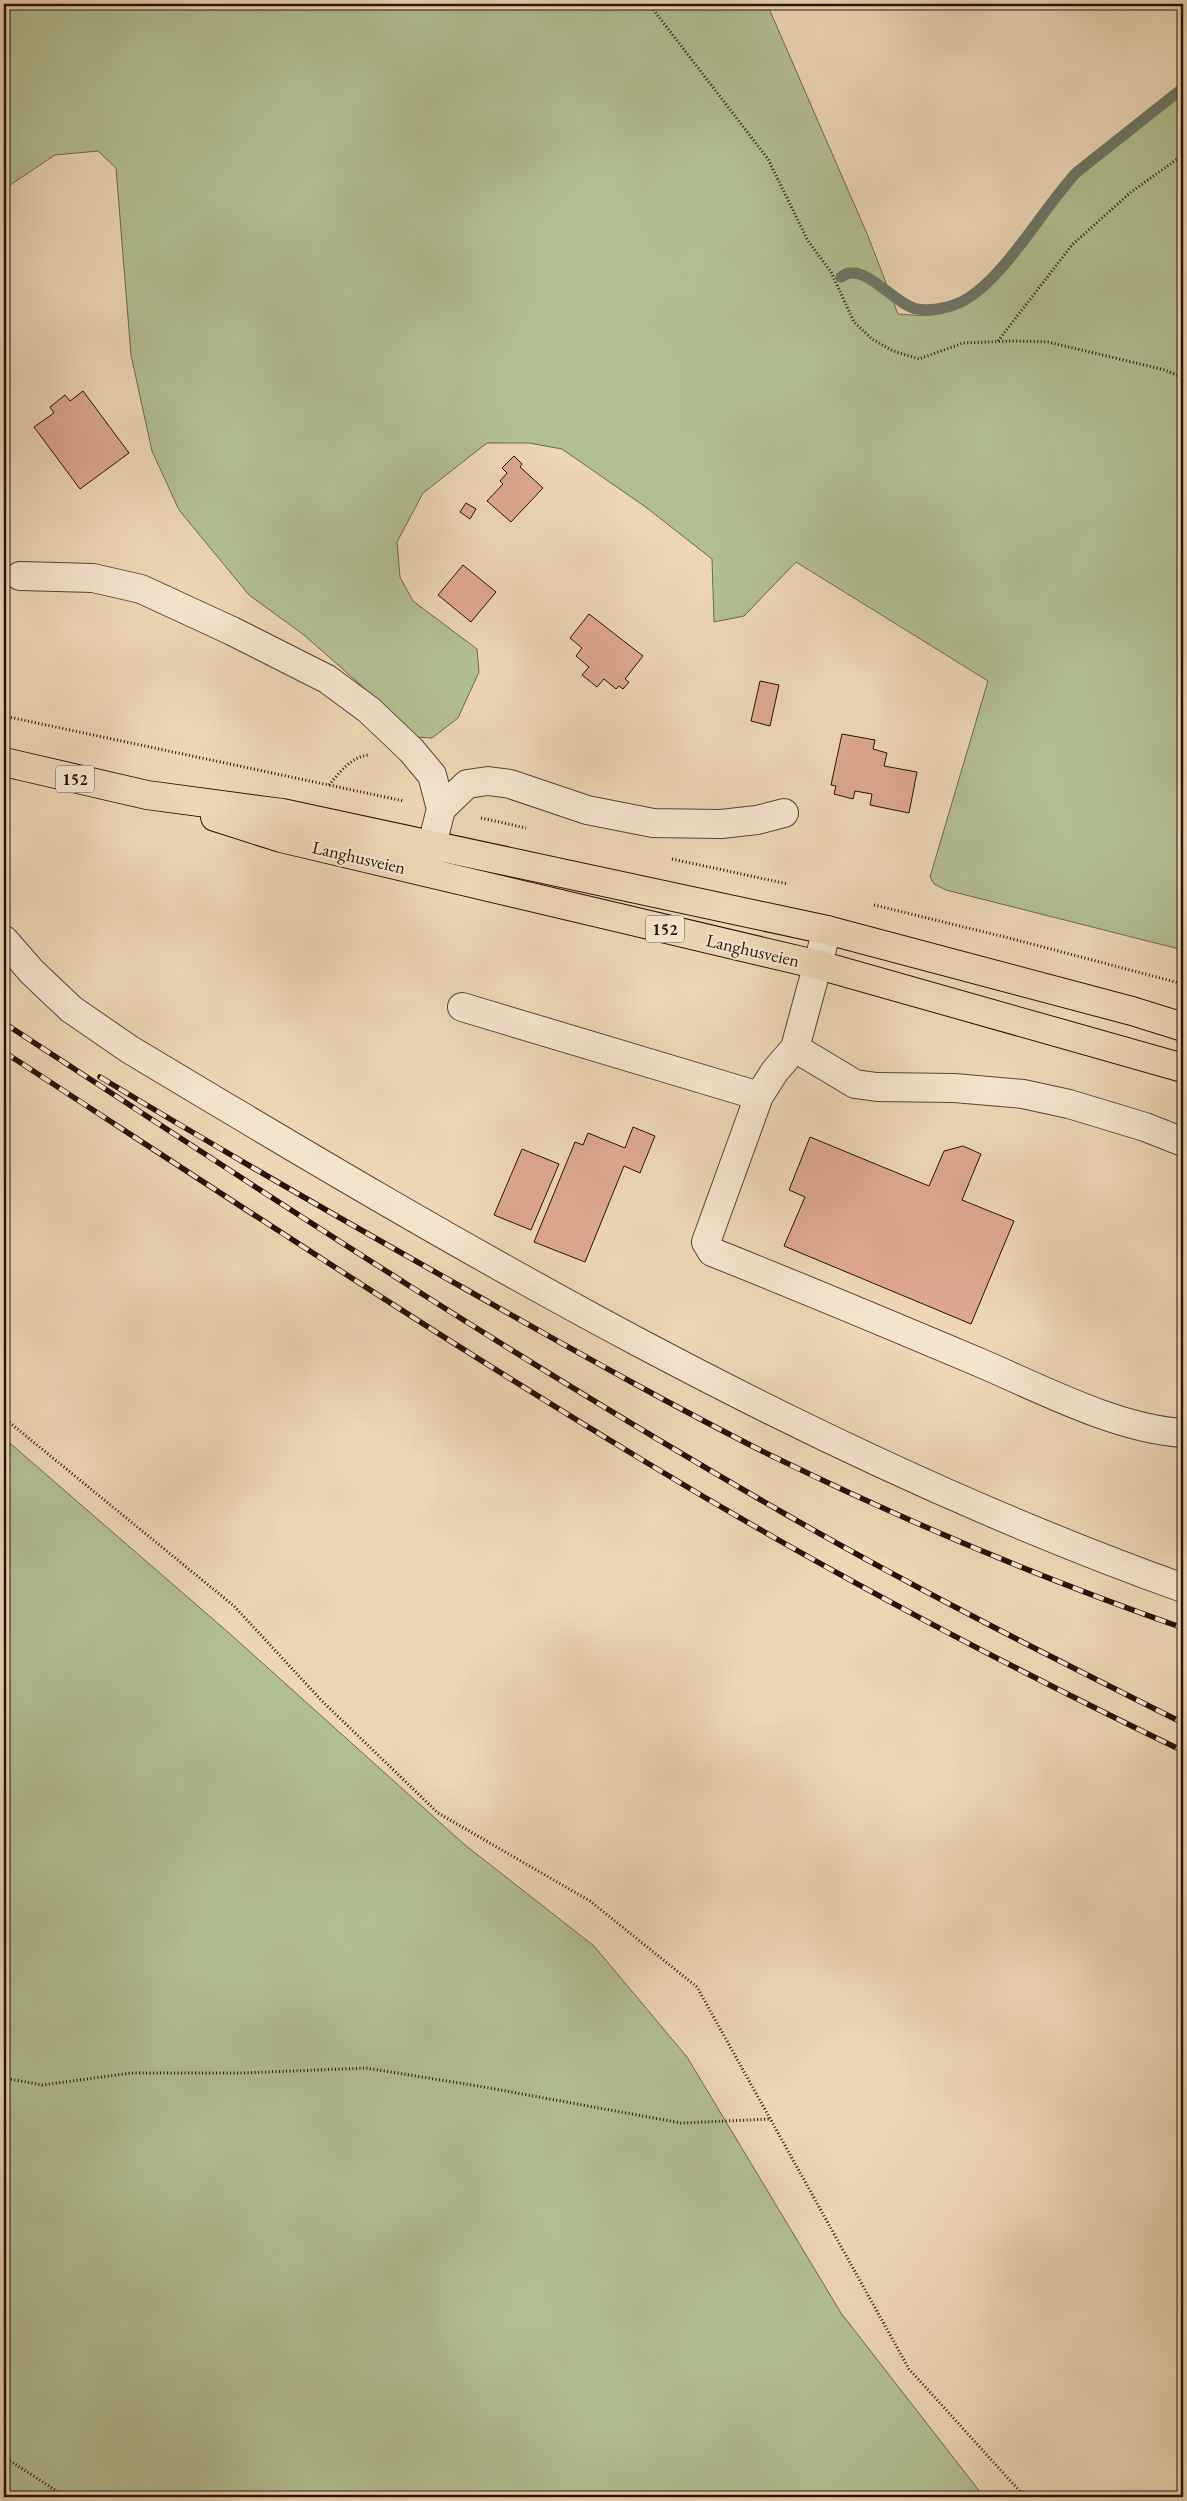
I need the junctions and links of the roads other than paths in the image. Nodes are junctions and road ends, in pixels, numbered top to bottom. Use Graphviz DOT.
graph roads {
  1 [pos="20,576"];
  2 [pos="4,762"];
  3 [pos="146,795"];
  4 [pos="441,809"];
  5 [pos="784,813"];
  6 [pos="432,844"];
  7 [pos="425,872"];
  8 [pos="827,930"];
  9 [pos="4,940"];
  10 [pos="819,965"];
  11 [pos="462,1007"];
  12 [pos="1183,1027"];
  13 [pos="795,1048"];
  14 [pos="1183,1068"];
  15 [pos="759,1096"];
  16 [pos="1183,1142"];
  17 [pos="1183,1433"];
  18 [pos="1183,1588"];
  1 -- 4 [label="lane"];
  2 -- 3 [label="main road, Langhusveien / 152"];
  3 -- 6 [label="main road, Langhusveien / 152"];
  3 -- 7 [label="main road, Langhusveien / 152"];
  4 -- 5 [label="lane"];
  4 -- 6 [label="lane"];
  6 -- 7 [label="lane"];
  6 -- 8 [label="main road, Langhusveien / 152"];
  7 -- 10 [label="main road, Langhusveien / 152"];
  8 -- 10 [label="lane"];
  8 -- 12 [label="main road, Langhusveien / 152"];
  9 -- 18 [label="lane"];
  10 -- 13 [label="lane"];
  10 -- 14 [label="main road, Langhusveien / 152"];
  11 -- 15 [label="lane"];
  13 -- 15 [label="lane"];
  13 -- 16 [label="lane"];
  15 -- 17 [label="lane"];
}
